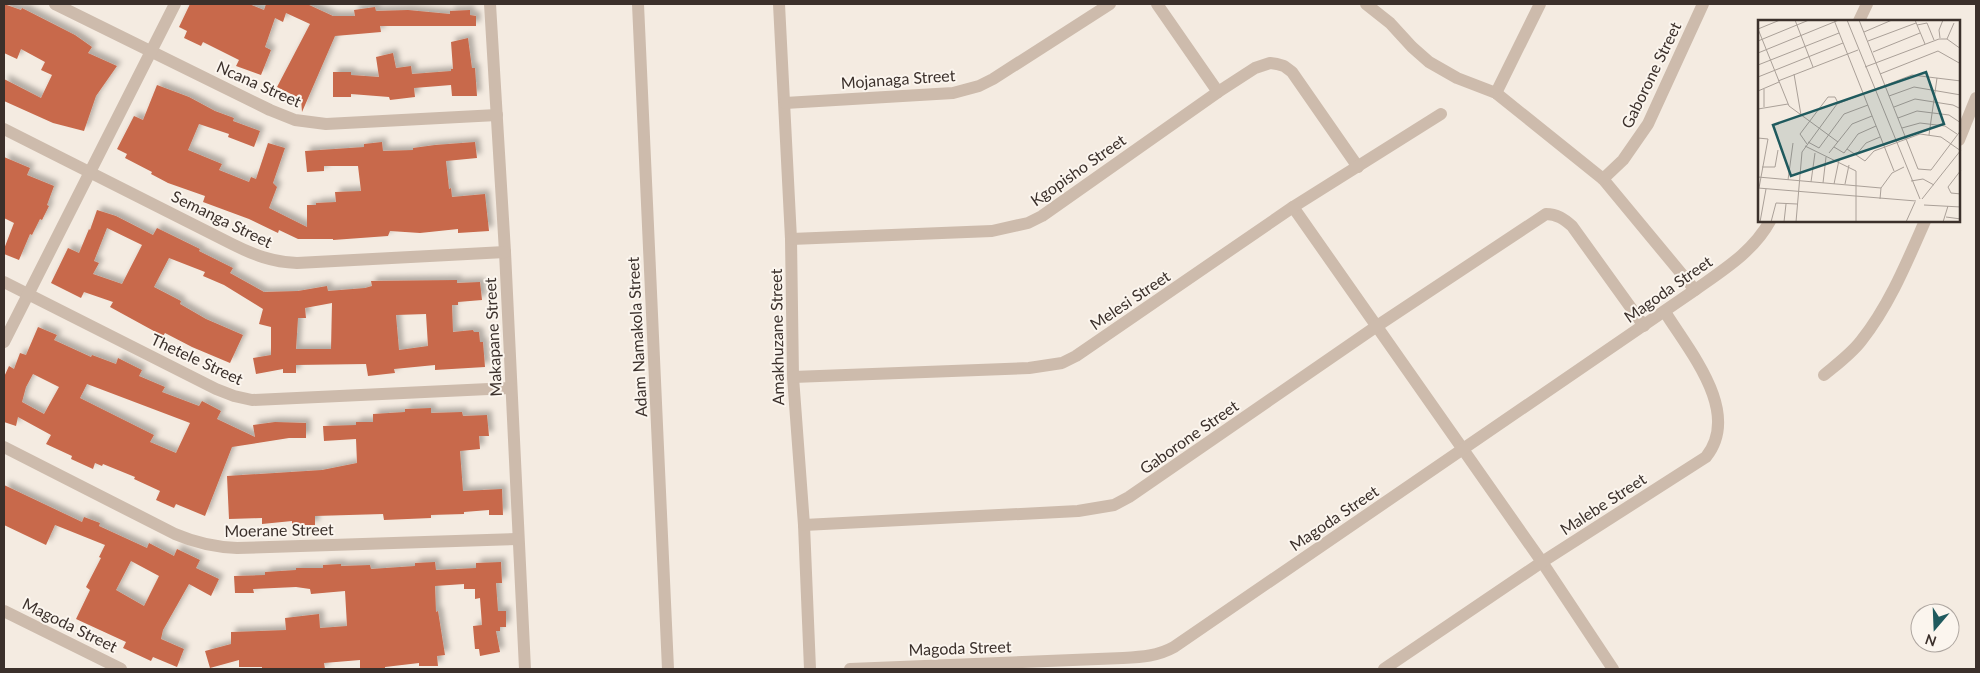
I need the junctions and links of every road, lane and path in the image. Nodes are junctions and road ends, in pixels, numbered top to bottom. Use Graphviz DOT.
graph roads {
  1 [pos="55,4"];
  2 [pos="175,4"];
  3 [pos="490,4"];
  4 [pos="638,4"];
  5 [pos="779,4"];
  6 [pos="1110,4"];
  7 [pos="1157,4"];
  8 [pos="1366,4"];
  9 [pos="1540,4"];
  10 [pos="1703,4"];
  11 [pos="1867,4"];
  12 [pos="1859,20"];
  13 [pos="151,51"];
  14 [pos="1218,92"];
  15 [pos="1496,93"];
  16 [pos="1976,98"];
  17 [pos="785,103"];
  18 [pos="1441,114"];
  19 [pos="497,115"];
  20 [pos="4,129"];
  21 [pos="1960,138"];
  22 [pos="1358,167"];
  23 [pos="89,171"];
  24 [pos="1603,179"];
  25 [pos="1293,207"];
  26 [pos="1769,222"];
  27 [pos="1924,222"];
  28 [pos="791,239"];
  29 [pos="505,252"];
  30 [pos="4,282"];
  31 [pos="1695,290"];
  32 [pos="28,294"];
  33 [pos="1665,312"];
  34 [pos="1377,326"];
  35 [pos="1644,326"];
  36 [pos="4,342"];
  37 [pos="1824,375"];
  38 [pos="793,377"];
  39 [pos="511,388"];
  40 [pos="4,447"];
  41 [pos="1463,450"];
  42 [pos="804,525"];
  43 [pos="518,539"];
  44 [pos="1542,562"];
  45 [pos="4,611"];
  46 [pos="1146,663"];
  47 [pos="122,669"];
  48 [pos="525,669"];
  49 [pos="668,669"];
  50 [pos="810,669"];
  51 [pos="850,669"];
  52 [pos="1384,669"];
  53 [pos="1613,669"];
  1 -- 13 [label="street, Ncana Street"];
  2 -- 13 [label="street"];
  3 -- 19 [label="street, Makapane Street"];
  4 -- 49 [label="street, Adam Namakola Street"];
  5 -- 17 [label="street, Amakhuzane Street"];
  6 -- 17 [label="street, Mojanaga Street"];
  7 -- 14 [label="street"];
  8 -- 15 [label="street"];
  9 -- 15 [label="street"];
  10 -- 24 [label="street, Gaborone Street"];
  11 -- 12 [label="street"];
  13 -- 19 [label="street, Ncana Street"];
  13 -- 23 [label="street"];
  14 -- 22 [label="street, Kgopisho Street"];
  14 -- 28 [label="street, Kgopisho Street"];
  15 -- 24 [label="street"];
  16 -- 21 [label="street"];
  17 -- 28 [label="street, Amakhuzane Street"];
  18 -- 22 [label="street, Melesi Street"];
  19 -- 29 [label="street, Makapane Street"];
  20 -- 23 [label="street, Semanga Street"];
  22 -- 25 [label="street, Melesi Street"];
  23 -- 29 [label="street, Semanga Street"];
  23 -- 32 [label="street"];
  24 -- 31 [label="street"];
  25 -- 34 [label="street"];
  25 -- 38 [label="street, Melesi Street"];
  26 -- 31 [label="street, Magoda Street"];
  27 -- 37 [label="street"];
  28 -- 38 [label="street, Amakhuzane Street"];
  29 -- 39 [label="street, Makapane Street"];
  30 -- 32 [label="street, Thetele Street"];
  31 -- 33 [label="street, Magoda Street"];
  32 -- 36 [label="street"];
  32 -- 39 [label="street, Thetele Street"];
  33 -- 35 [label="street, Magoda Street"];
  33 -- 44 [label="street, Malebe Street"];
  34 -- 35 [label="street, Gaborone Street"];
  34 -- 41 [label="street"];
  34 -- 42 [label="street, Gaborone Street"];
  35 -- 41 [label="street, Magoda Street"];
  38 -- 42 [label="street, Amakhuzane Street"];
  39 -- 43 [label="street, Makapane Street"];
  40 -- 43 [label="street, Moerane Street"];
  41 -- 44 [label="street"];
  41 -- 46 [label="street, Magoda Street"];
  42 -- 50 [label="street, Amakhuzane Street"];
  43 -- 48 [label="street, Makapane Street"];
  44 -- 52 [label="street, Malebe Street"];
  44 -- 53 [label="street"];
  45 -- 47 [label="street, Magoda Street"];
  46 -- 51 [label="street, Magoda Street"];
}
